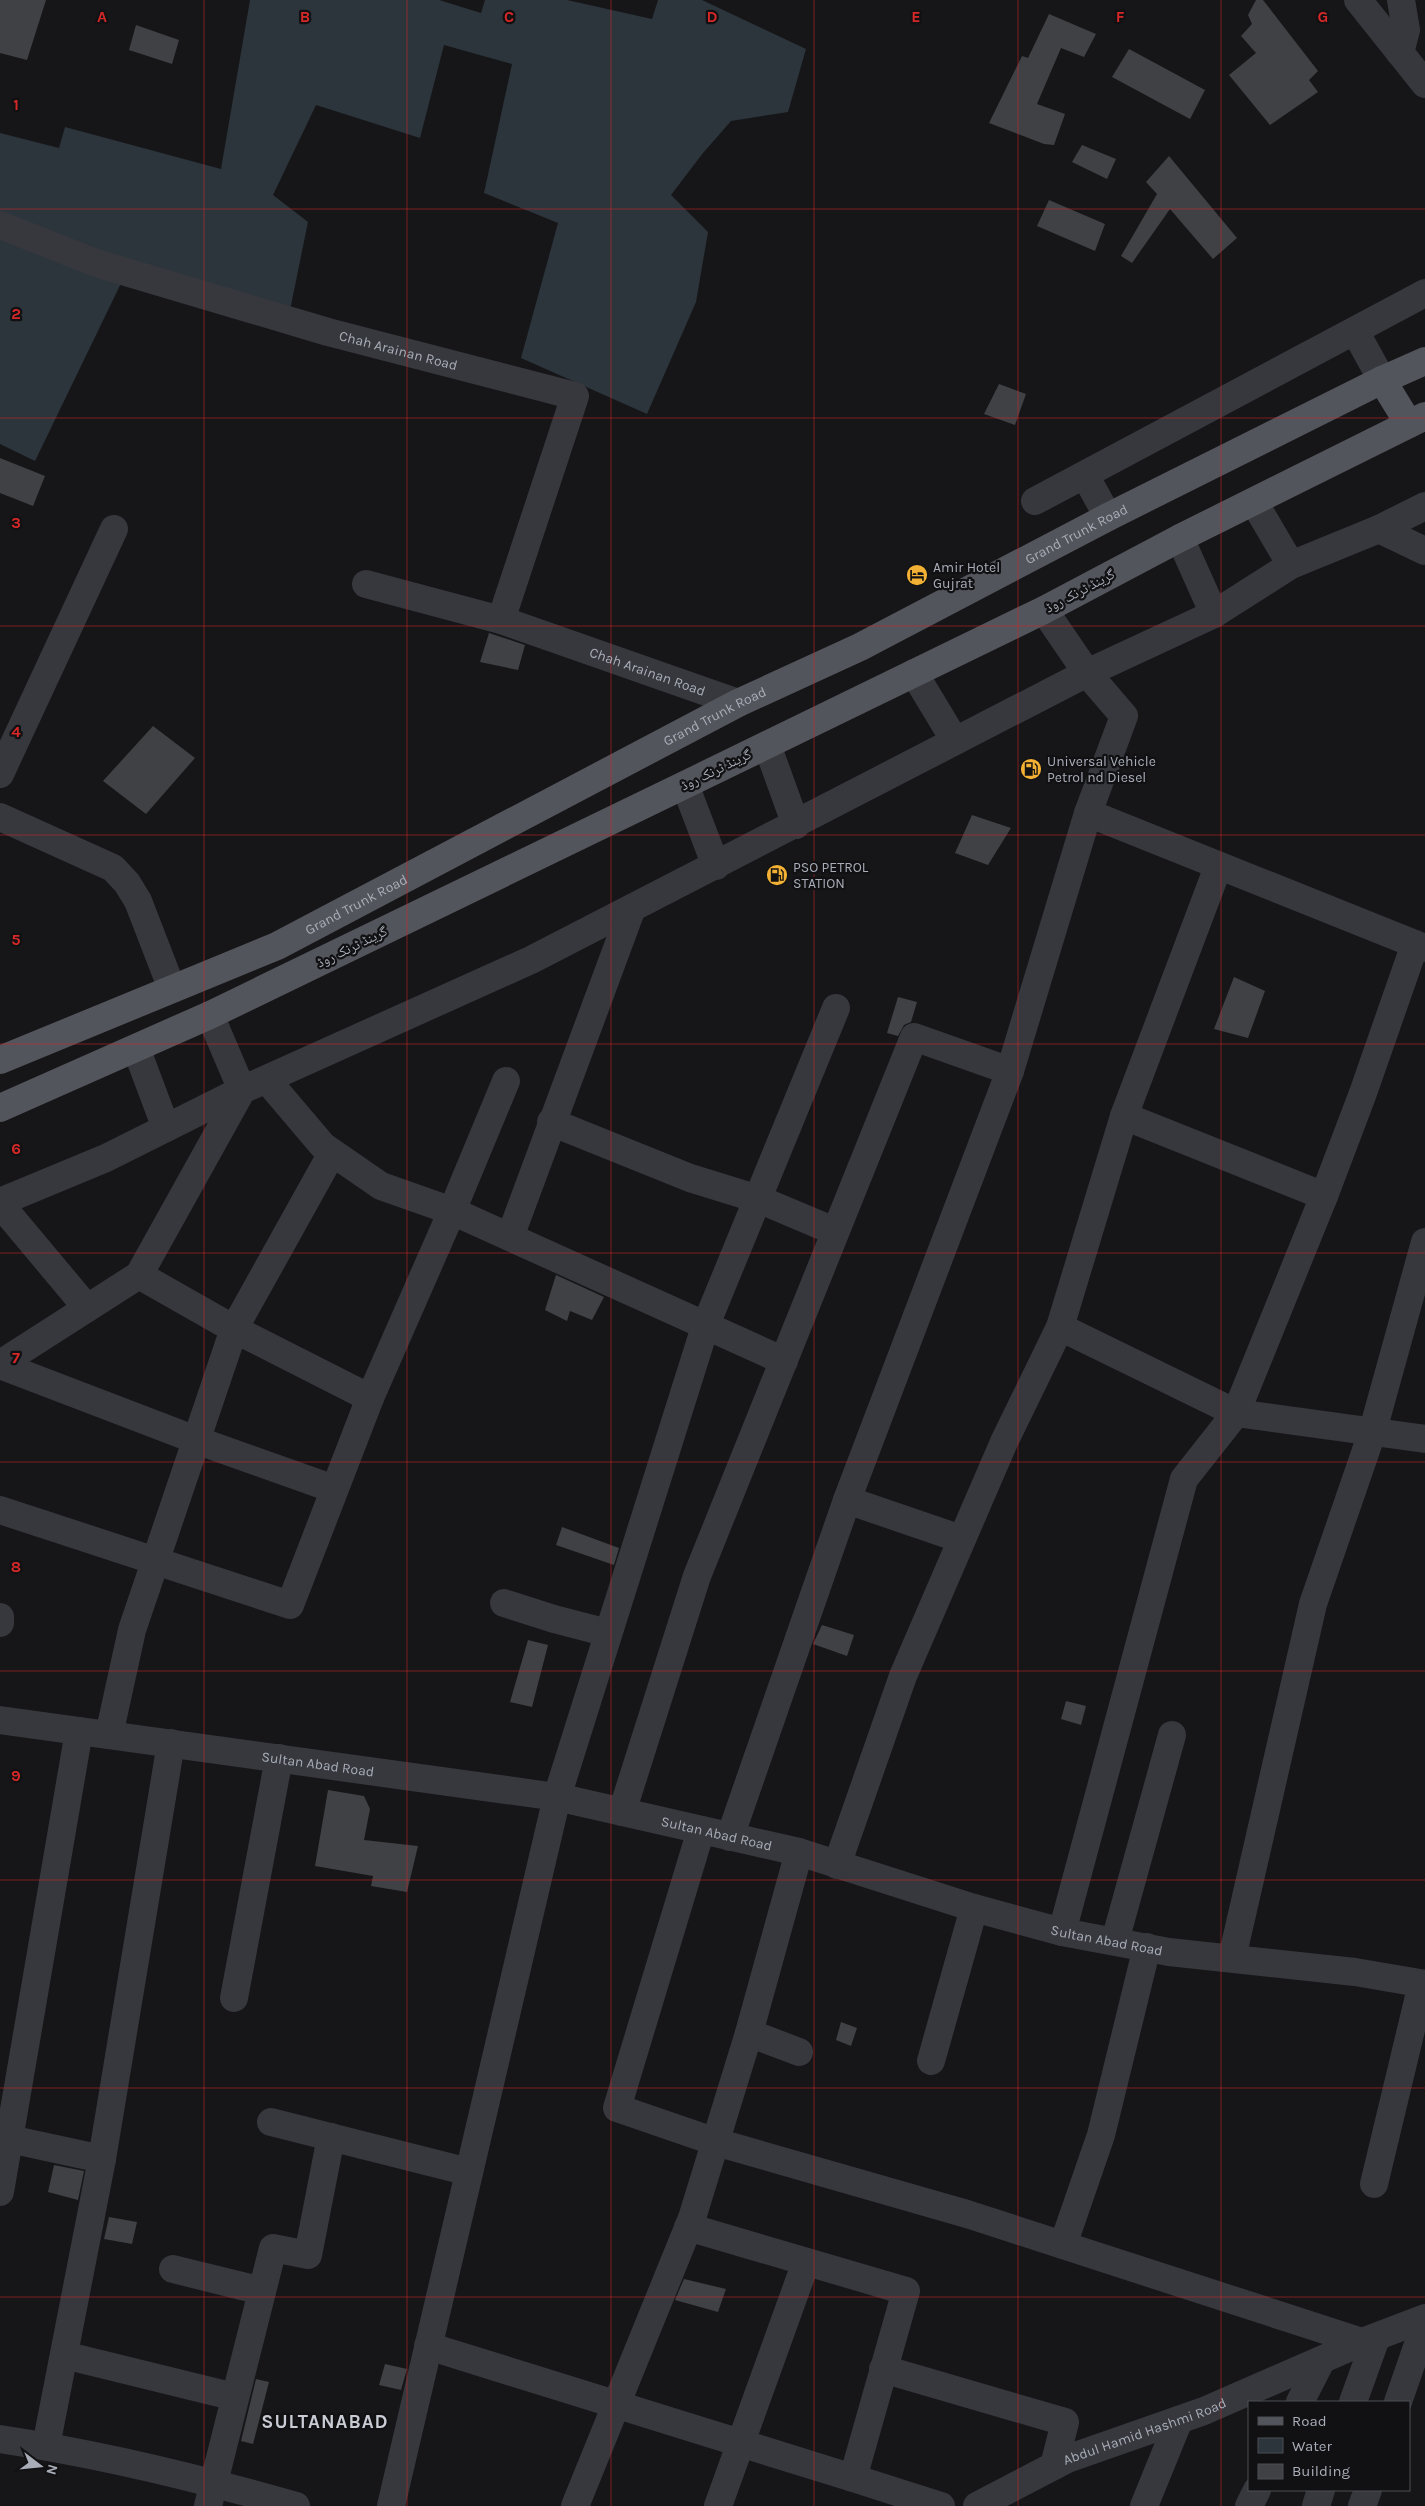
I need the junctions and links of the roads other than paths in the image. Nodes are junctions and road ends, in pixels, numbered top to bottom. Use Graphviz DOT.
graph roads {
  1 [pos="1358,0"];
  2 [pos="1401,0"];
  3 [pos="1400,53"];
  4 [pos="1425,84"];
  5 [pos="0,225"];
  6 [pos="1425,293"];
  7 [pos="1355,331"];
  8 [pos="1425,361"];
  9 [pos="1382,380"];
  10 [pos="1417,420"];
  11 [pos="1086,475"];
  12 [pos="1035,501"];
  13 [pos="1254,502"];
  14 [pos="1425,506"];
  15 [pos="1108,517"];
  16 [pos="114,529"];
  17 [pos="1380,529"];
  18 [pos="1180,538"];
  19 [pos="1425,552"];
  20 [pos="1291,565"];
  21 [pos="366,584"];
  22 [pos="1044,610"];
  23 [pos="1214,614"];
  24 [pos="501,620"];
  25 [pos="914,673"];
  26 [pos="1087,673"];
  27 [pos="738,703"];
  28 [pos="955,741"];
  29 [pos="767,745"];
  30 [pos="0,774"];
  31 [pos="685,785"];
  32 [pos="1088,813"];
  33 [pos="0,817"];
  34 [pos="796,825"];
  35 [pos="716,866"];
  36 [pos="1218,867"];
  37 [pos="632,908"];
  38 [pos="1420,946"];
  39 [pos="172,989"];
  40 [pos="836,1008"];
  41 [pos="112,1014"];
  42 [pos="210,1016"];
  43 [pos="131,1050"];
  44 [pos="0,1060"];
  45 [pos="1010,1071"];
  46 [pos="268,1080"];
  47 [pos="506,1081"];
  48 [pos="242,1090"];
  49 [pos="0,1108"];
  50 [pos="1124,1116"];
  51 [pos="551,1122"];
  52 [pos="166,1128"];
  53 [pos="332,1153"];
  54 [pos="1324,1196"];
  55 [pos="758,1199"];
  56 [pos="0,1203"];
  57 [pos="452,1211"];
  58 [pos="834,1232"];
  59 [pos="510,1237"];
  60 [pos="1425,1242"];
  61 [pos="139,1275"];
  62 [pos="87,1308"];
  63 [pos="705,1327"];
  64 [pos="1060,1328"];
  65 [pos="234,1329"];
  66 [pos="784,1361"];
  67 [pos="0,1364"];
  68 [pos="370,1398"];
  69 [pos="1236,1413"];
  70 [pos="1373,1430"];
  71 [pos="1425,1439"];
  72 [pos="196,1440"];
  73 [pos="334,1489"];
  74 [pos="847,1500"];
  75 [pos="0,1510"];
  76 [pos="961,1539"];
  77 [pos="156,1561"];
  78 [pos="504,1603"];
  79 [pos="0,1617"];
  80 [pos="0,1623"];
  81 [pos="608,1632"];
  82 [pos="0,1720"];
  83 [pos="79,1731"];
  84 [pos="109,1735"];
  85 [pos="1172,1735"];
  86 [pos="171,1743"];
  87 [pos="279,1758"];
  88 [pos="557,1797"];
  89 [pos="622,1812"];
  90 [pos="701,1830"];
  91 [pos="730,1837"];
  92 [pos="799,1852"];
  93 [pos="837,1865"];
  94 [pos="974,1908"];
  95 [pos="1062,1932"];
  96 [pos="1116,1941"];
  97 [pos="1147,1947"];
  98 [pos="1232,1958"];
  99 [pos="1423,1984"];
  100 [pos="234,1998"];
  101 [pos="749,2034"];
  102 [pos="799,2052"];
  103 [pos="931,2061"];
  104 [pos="11,2063"];
  105 [pos="271,2122"];
  106 [pos="332,2137"];
  107 [pos="5,2138"];
  108 [pos="716,2142"];
  109 [pos="102,2158"];
  110 [pos="469,2172"];
  111 [pos="1374,2184"];
  112 [pos="0,2192"];
  113 [pos="688,2227"];
  114 [pos="1063,2245"];
  115 [pos="806,2262"];
  116 [pos="173,2269"];
  117 [pos="262,2291"];
  118 [pos="1425,2318"];
  119 [pos="1425,2324"];
  120 [pos="1369,2340"];
  121 [pos="428,2346"];
  122 [pos="64,2355"];
  123 [pos="1320,2361"];
  124 [pos="883,2368"];
  125 [pos="235,2397"];
  126 [pos="1300,2401"];
  127 [pos="1353,2401"];
  128 [pos="1398,2401"];
  129 [pos="616,2406"];
  130 [pos="1179,2420"];
  131 [pos="0,2439"];
  132 [pos="741,2443"];
  133 [pos="46,2446"];
  134 [pos="1054,2466"];
  135 [pos="853,2478"];
  136 [pos="1256,2491"];
  137 [pos="1321,2491"];
  138 [pos="1368,2491"];
  139 [pos="211,2494"];
  140 [pos="296,2506"];
  141 [pos="391,2506"];
  142 [pos="575,2506"];
  143 [pos="718,2506"];
  144 [pos="941,2506"];
  145 [pos="977,2506"];
  146 [pos="1144,2506"];
  147 [pos="1249,2506"];
  148 [pos="1316,2506"];
  149 [pos="1362,2506"];
  1 -- 3 [label="street"];
  2 -- 3 [label="street"];
  3 -- 4 [label="street"];
  5 -- 24 [label="street, Chah Arainan Road"];
  6 -- 7 [label="street"];
  7 -- 9 [label="street"];
  7 -- 11 [label="street"];
  8 -- 9 [label="main road, Grand Trunk Road"];
  9 -- 10 [label="main road"];
  9 -- 15 [label="main road, Grand Trunk Road"];
  10 -- 13 [label="main road, گرینڈ ٹرنک روڈ"];
  11 -- 12 [label="street"];
  11 -- 15 [label="street"];
  13 -- 18 [label="main road, گرینڈ ٹرنک روڈ"];
  13 -- 20 [label="street"];
  14 -- 17 [label="street"];
  15 -- 27 [label="main road, Grand Trunk Road"];
  16 -- 30 [label="street"];
  17 -- 19 [label="street"];
  17 -- 20 [label="street"];
  18 -- 22 [label="main road, گرینڈ ٹرنک روڈ"];
  18 -- 23 [label="street"];
  20 -- 23 [label="street"];
  21 -- 24 [label="street, Chah Arainan Road"];
  22 -- 25 [label="main road, گرینڈ ٹرنک روڈ"];
  22 -- 26 [label="street"];
  23 -- 26 [label="street"];
  24 -- 27 [label="street, Chah Arainan Road"];
  25 -- 28 [label="street"];
  25 -- 29 [label="main road, گرینڈ ٹرنک روڈ"];
  26 -- 28 [label="street"];
  26 -- 32 [label="street"];
  27 -- 39 [label="main road, Grand Trunk Road"];
  28 -- 34 [label="street"];
  29 -- 31 [label="main road, گرینڈ ٹرنک روڈ"];
  29 -- 34 [label="street"];
  31 -- 35 [label="street"];
  31 -- 42 [label="main road, گرینڈ ٹرنک روڈ"];
  32 -- 36 [label="street"];
  32 -- 45 [label="street"];
  33 -- 39 [label="street"];
  34 -- 35 [label="street"];
  35 -- 37 [label="street"];
  36 -- 38 [label="street"];
  36 -- 50 [label="street"];
  37 -- 46 [label="street"];
  37 -- 51 [label="street"];
  38 -- 54 [label="street"];
  39 -- 41 [label="main road, Grand Trunk Road"];
  40 -- 55 [label="street"];
  41 -- 43 [label="main road"];
  41 -- 44 [label="main road, Grand Trunk Road"];
  42 -- 43 [label="main road, گرینڈ ٹرنک روڈ"];
  42 -- 48 [label="street"];
  43 -- 49 [label="main road, گرینڈ ٹرنک روڈ"];
  43 -- 52 [label="street"];
  45 -- 58 [label="street"];
  45 -- 74 [label="street"];
  46 -- 48 [label="street"];
  46 -- 53 [label="street"];
  47 -- 57 [label="street"];
  48 -- 52 [label="street"];
  48 -- 61 [label="street"];
  50 -- 54 [label="street"];
  50 -- 64 [label="street"];
  51 -- 55 [label="street"];
  51 -- 59 [label="street"];
  52 -- 56 [label="street"];
  53 -- 57 [label="street"];
  53 -- 65 [label="street"];
  54 -- 69 [label="street"];
  55 -- 58 [label="street"];
  55 -- 63 [label="street"];
  56 -- 62 [label="street"];
  57 -- 59 [label="street"];
  57 -- 68 [label="street"];
  58 -- 66 [label="street"];
  59 -- 63 [label="street"];
  60 -- 70 [label="street"];
  61 -- 62 [label="street"];
  61 -- 65 [label="street"];
  62 -- 67 [label="street"];
  63 -- 66 [label="street"];
  63 -- 81 [label="street"];
  64 -- 69 [label="street"];
  64 -- 76 [label="street"];
  65 -- 68 [label="street"];
  65 -- 72 [label="street"];
  66 -- 89 [label="street"];
  67 -- 72 [label="street"];
  68 -- 73 [label="street"];
  69 -- 70 [label="street"];
  69 -- 95 [label="street"];
  70 -- 71 [label="street"];
  70 -- 98 [label="street"];
  72 -- 73 [label="street"];
  72 -- 77 [label="street"];
  73 -- 77 [label="street"];
  74 -- 76 [label="street"];
  74 -- 91 [label="street"];
  75 -- 77 [label="street"];
  76 -- 93 [label="street"];
  77 -- 84 [label="street"];
  78 -- 81 [label="street"];
  79 -- 80 [label="street"];
  81 -- 88 [label="street"];
  82 -- 83 [label="street, Sultan Abad Road"];
  83 -- 84 [label="street, Sultan Abad Road"];
  83 -- 104 [label="street"];
  84 -- 86 [label="street, Sultan Abad Road"];
  85 -- 96 [label="street"];
  86 -- 87 [label="street, Sultan Abad Road"];
  86 -- 109 [label="street"];
  87 -- 88 [label="street, Sultan Abad Road"];
  87 -- 100 [label="street"];
  88 -- 89 [label="street, Sultan Abad Road"];
  88 -- 110 [label="street"];
  89 -- 90 [label="street, Sultan Abad Road"];
  90 -- 91 [label="street, Sultan Abad Road"];
  90 -- 108 [label="street"];
  91 -- 92 [label="street, Sultan Abad Road"];
  92 -- 93 [label="street, Sultan Abad Road"];
  92 -- 101 [label="street"];
  93 -- 94 [label="street, Sultan Abad Road"];
  94 -- 95 [label="street, Sultan Abad Road"];
  94 -- 103 [label="street"];
  95 -- 96 [label="street, Sultan Abad Road"];
  96 -- 97 [label="street, Sultan Abad Road"];
  97 -- 98 [label="street, Sultan Abad Road"];
  97 -- 114 [label="street"];
  98 -- 99 [label="street, Sultan Abad Road"];
  99 -- 111 [label="street"];
  101 -- 102 [label="street"];
  101 -- 108 [label="street"];
  104 -- 107 [label="street"];
  105 -- 106 [label="street"];
  106 -- 110 [label="street"];
  106 -- 117 [label="street"];
  107 -- 109 [label="street"];
  107 -- 112 [label="street"];
  108 -- 113 [label="street"];
  108 -- 114 [label="street"];
  109 -- 122 [label="street"];
  110 -- 121 [label="street"];
  113 -- 115 [label="street"];
  113 -- 129 [label="street"];
  114 -- 120 [label="street"];
  115 -- 124 [label="street"];
  115 -- 132 [label="street"];
  116 -- 117 [label="street"];
  117 -- 125 [label="street"];
  118 -- 120 [label="street, Abdul Hamid Hashmi Road"];
  119 -- 128 [label="street"];
  120 -- 123 [label="street, Abdul Hamid Hashmi Road"];
  120 -- 127 [label="street"];
  121 -- 129 [label="street"];
  121 -- 141 [label="street"];
  122 -- 125 [label="street"];
  122 -- 133 [label="street"];
  123 -- 126 [label="street"];
  123 -- 130 [label="street, Abdul Hamid Hashmi Road"];
  124 -- 134 [label="street"];
  124 -- 135 [label="street"];
  125 -- 139 [label="street"];
  129 -- 132 [label="street"];
  129 -- 142 [label="street"];
  130 -- 134 [label="street, Abdul Hamid Hashmi Road"];
  130 -- 146 [label="street"];
  131 -- 133 [label="street"];
  132 -- 135 [label="street"];
  132 -- 143 [label="street"];
  133 -- 139 [label="street"];
  134 -- 145 [label="street, Abdul Hamid Hashmi Road"];
  135 -- 144 [label="street"];
  136 -- 147 [label="street"];
  137 -- 148 [label="street"];
  138 -- 149 [label="street"];
  139 -- 140 [label="street"];
}
